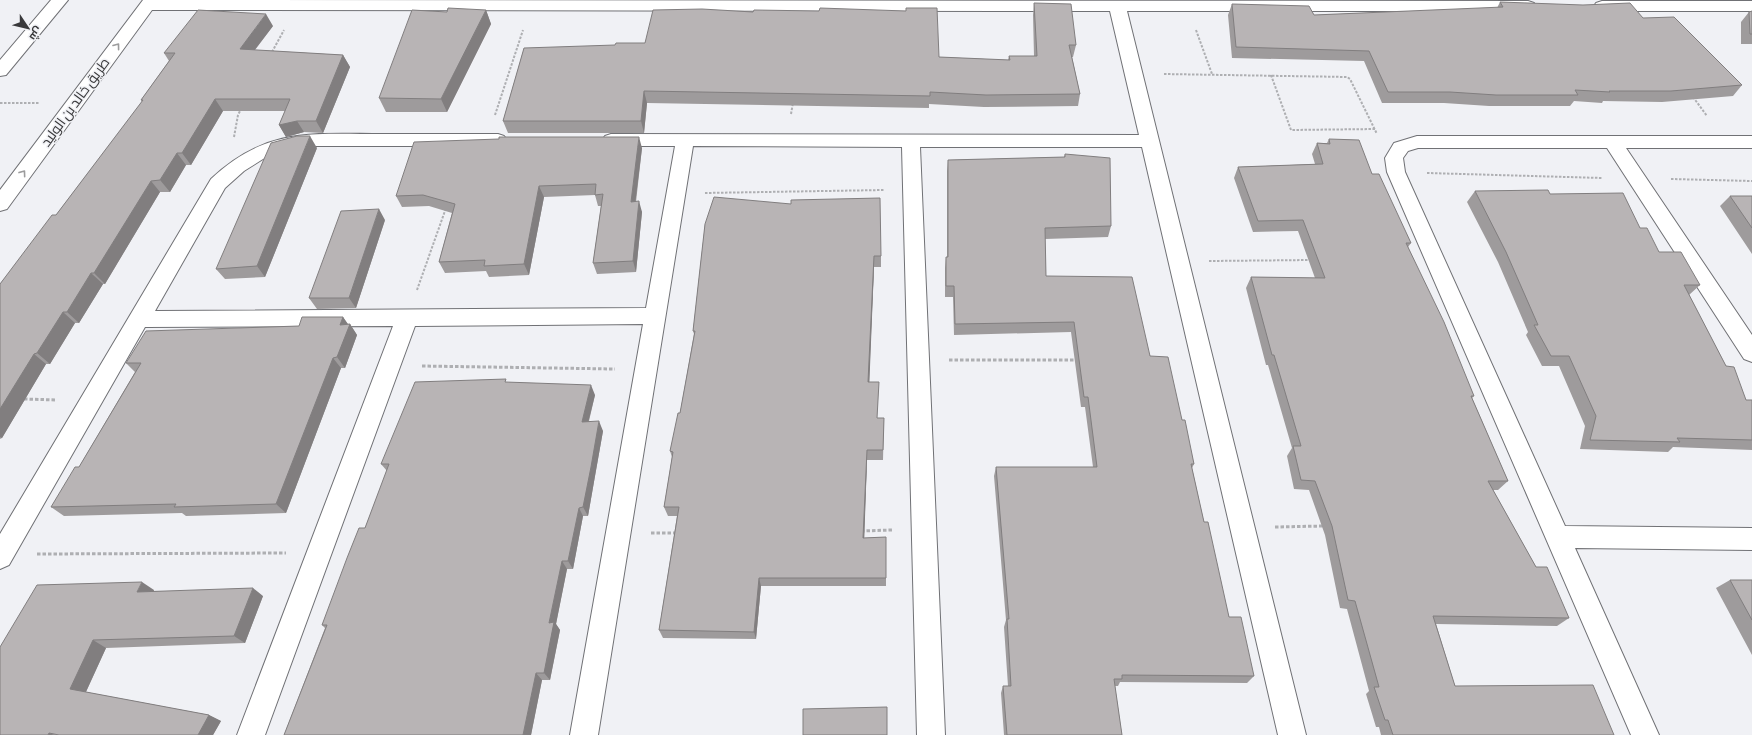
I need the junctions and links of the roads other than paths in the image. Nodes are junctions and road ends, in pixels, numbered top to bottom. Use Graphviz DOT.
graph roads {
  1 [pos="60,0"];
  2 [pos="149,3"];
  3 [pos="906,3"];
  4 [pos="1116,3"];
  5 [pos="1545,6"];
  6 [pos="1585,6"];
  7 [pos="1752,6"];
  8 [pos="0,71"];
  9 [pos="518,140"];
  10 [pos="590,140"];
  11 [pos="685,140"];
  12 [pos="911,141"];
  13 [pos="1149,141"];
  14 [pos="1612,142"];
  15 [pos="1752,142"];
  16 [pos="0,204"];
  17 [pos="655,316"];
  18 [pos="407,318"];
  19 [pos="139,319"];
  20 [pos="1752,353"];
  21 [pos="1557,537"];
  22 [pos="1752,539"];
  23 [pos="1,556"];
  24 [pos="251,735"];
  25 [pos="584,735"];
  26 [pos="931,735"];
  27 [pos="1292,735"];
  28 [pos="1645,735"];
  1 -- 8 [label="street"];
  2 -- 3 [label="street"];
  16 -- 2 [label="street, طريق خالد بن الوليد, one-way"];
  3 -- 4 [label="street"];
  4 -- 5 [label="street"];
  4 -- 13 [label="street"];
  6 -- 7 [label="street"];
  9 -- 19 [label="street"];
  10 -- 11 [label="street"];
  11 -- 12 [label="street"];
  11 -- 17 [label="street"];
  12 -- 13 [label="street"];
  12 -- 26 [label="street"];
  13 -- 27 [label="street"];
  14 -- 15 [label="street"];
  14 -- 20 [label="street"];
  14 -- 21 [label="street"];
  17 -- 18 [label="street"];
  17 -- 25 [label="street"];
  18 -- 19 [label="street"];
  18 -- 24 [label="street"];
  19 -- 23 [label="street"];
  21 -- 22 [label="street"];
  21 -- 28 [label="street"];
}
